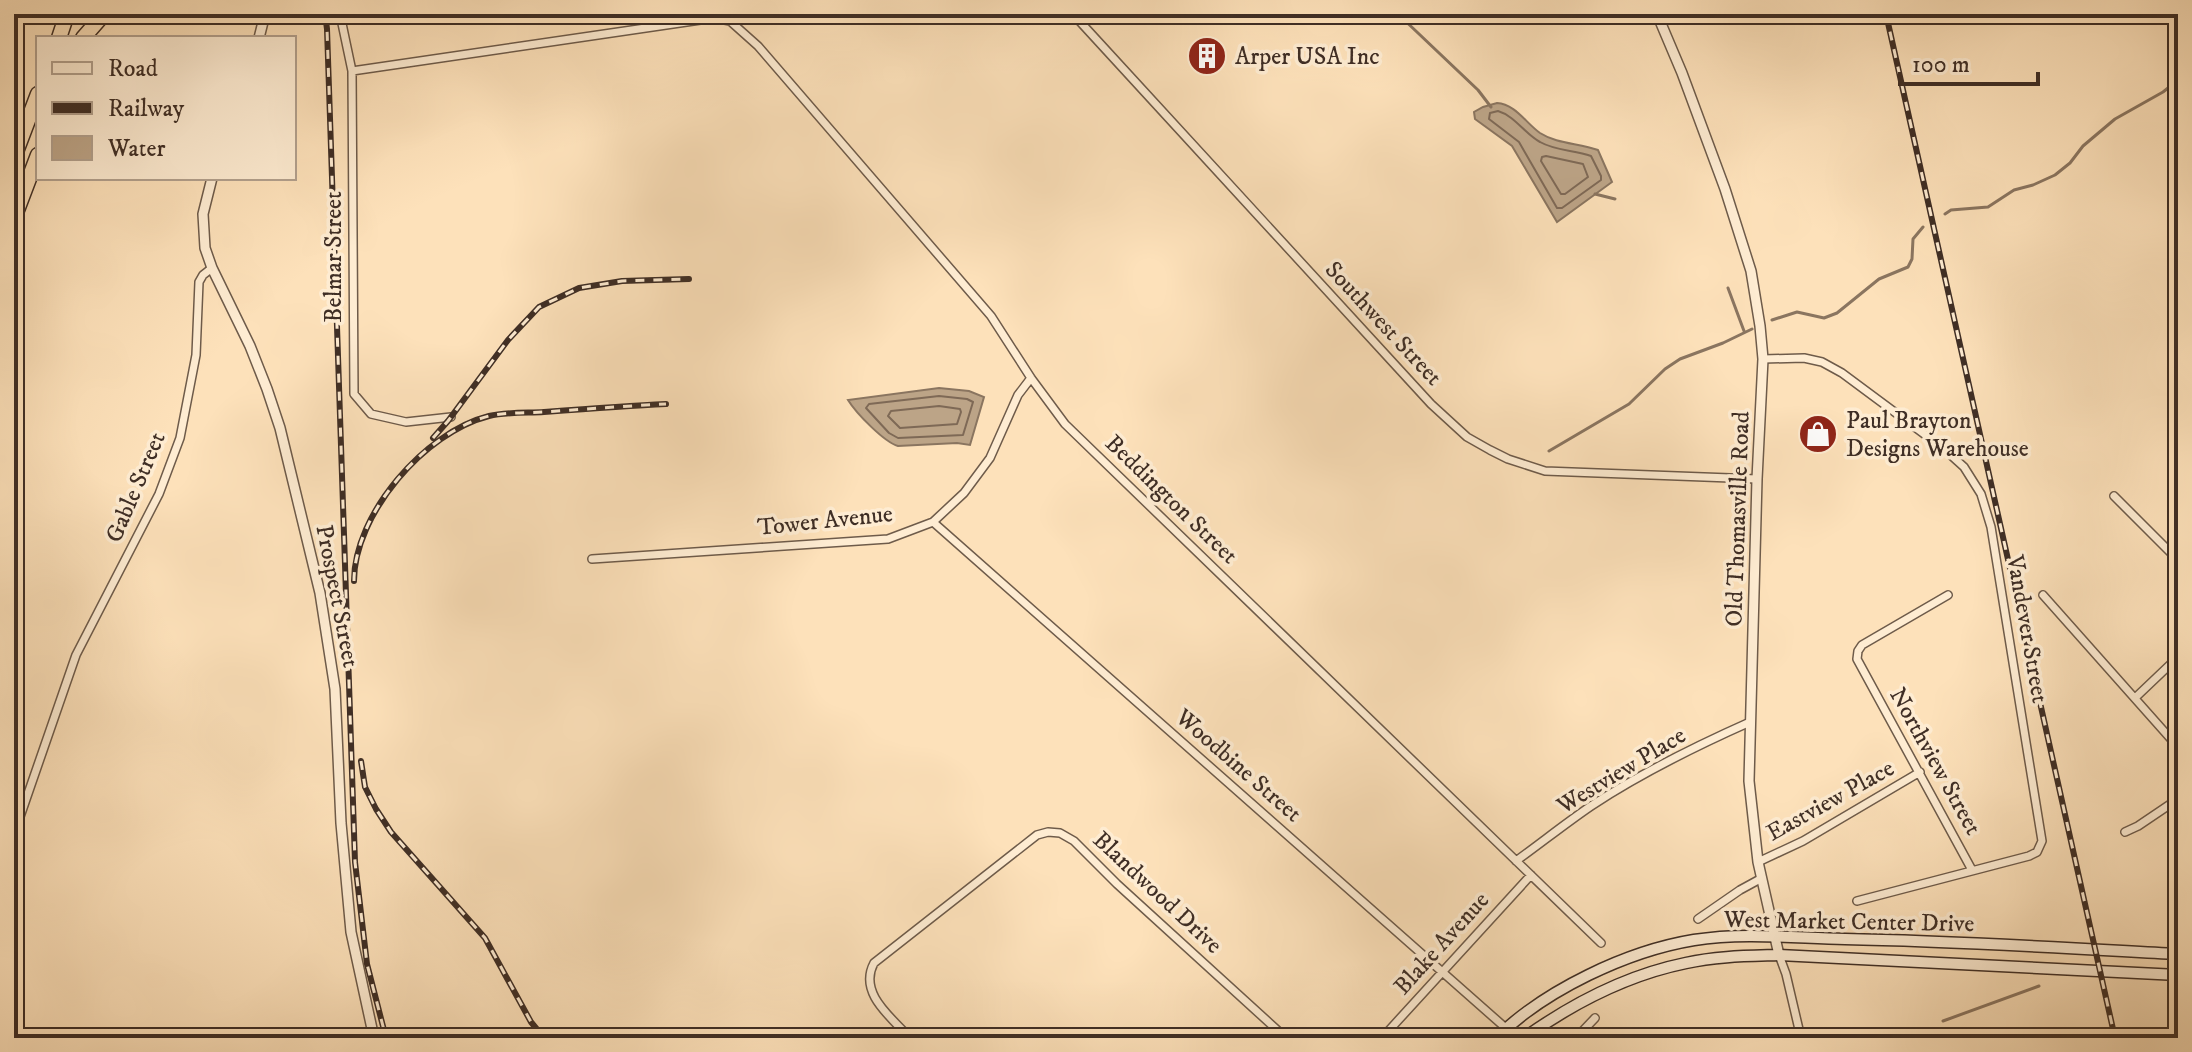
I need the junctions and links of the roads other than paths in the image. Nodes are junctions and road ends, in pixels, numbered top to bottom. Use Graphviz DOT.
graph roads {
  1 [pos="67,14"];
  2 [pos="91,14"];
  3 [pos="104,14"];
  4 [pos="265,14"];
  5 [pos="340,14"];
  6 [pos="1073,14"];
  7 [pos="1657,14"];
  8 [pos="60,36"];
  9 [pos="84,36"];
  10 [pos="85,36"];
  11 [pos="260,36"];
  12 [pos="352,71"];
  13 [pos="36,99"];
  14 [pos="14,157"];
  15 [pos="36,160"];
  16 [pos="211,180"];
  17 [pos="14,218"];
  18 [pos="212,268"];
  19 [pos="1763,359"];
  20 [pos="1031,378"];
  21 [pos="451,417"];
  22 [pos="1757,479"];
  23 [pos="2114,496"];
  24 [pos="933,522"];
  25 [pos="592,559"];
  26 [pos="2178,560"];
  27 [pos="1948,595"];
  28 [pos="2043,595"];
  29 [pos="2178,657"];
  30 [pos="2136,697"];
  31 [pos="1750,722"];
  32 [pos="2178,747"];
  33 [pos="1920,772"];
  34 [pos="2178,799"];
  35 [pos="2125,832"];
  36 [pos="14,834"];
  37 [pos="1516,861"];
  38 [pos="1758,862"];
  39 [pos="1972,870"];
  40 [pos="1531,875"];
  41 [pos="1762,878"];
  42 [pos="1857,901"];
  43 [pos="1698,919"];
  44 [pos="1775,936"];
  45 [pos="1601,943"];
  46 [pos="2178,954"];
  47 [pos="1779,955"];
  48 [pos="1442,971"];
  49 [pos="2178,975"];
  50 [pos="1595,1018"];
  51 [pos="1506,1028"];
  52 [pos="374,1038"];
  53 [pos="910,1038"];
  54 [pos="1286,1038"];
  55 [pos="1382,1038"];
  56 [pos="1496,1038"];
  57 [pos="1517,1038"];
  58 [pos="1524,1038"];
  59 [pos="1576,1038"];
  60 [pos="1801,1038"];
  1 -- 8 [label="highway"];
  2 -- 9 [label="highway"];
  3 -- 10 [label="highway"];
  4 -- 11 [label="street"];
  5 -- 12 [label="street, Belmar Street"];
  6 -- 22 [label="street, Southwest Street"];
  7 -- 19 [label="street, Old Thomasville Road"];
  12 -- 20 [label="street, Beddington Street"];
  12 -- 21 [label="street, Belmar Street"];
  13 -- 14 [label="highway"];
  15 -- 17 [label="highway"];
  16 -- 18 [label="street, Prospect Street"];
  18 -- 36 [label="street, Gable Street"];
  18 -- 52 [label="street, Prospect Street"];
  19 -- 22 [label="street, Old Thomasville Road"];
  19 -- 39 [label="street, Vandever Street"];
  20 -- 24 [label="street, Tower Avenue"];
  20 -- 37 [label="street, Beddington Street"];
  22 -- 31 [label="street, Old Thomasville Road"];
  23 -- 26 [label="street"];
  24 -- 25 [label="street, Tower Avenue"];
  24 -- 48 [label="street, Woodbine Street"];
  27 -- 33 [label="street, Northview Street"];
  28 -- 30 [label="street"];
  29 -- 30 [label="street"];
  30 -- 32 [label="street"];
  31 -- 37 [label="street, Westview Place"];
  31 -- 38 [label="street, Old Thomasville Road"];
  33 -- 38 [label="street, Eastview Place"];
  33 -- 39 [label="street, Northview Street"];
  34 -- 35 [label="street"];
  37 -- 40 [label="street, Beddington Street"];
  38 -- 41 [label="street, Old Thomasville Road"];
  39 -- 42 [label="street, Vandever Street"];
  40 -- 45 [label="street, Beddington Street"];
  40 -- 48 [label="street, Blake Avenue"];
  41 -- 43 [label="street, Eastview Place"];
  41 -- 44 [label="street, Old Thomasville Road"];
  44 -- 46 [label="main road, West Market Center Drive"];
  44 -- 47 [label="street, Old Thomasville Road"];
  44 -- 51 [label="main road, West Market Center Drive"];
  47 -- 49 [label="main road, West Market Center Drive"];
  47 -- 58 [label="main road, West Market Center Drive"];
  47 -- 60 [label="street, Old Thomasville Road"];
  48 -- 51 [label="street, Woodbine Street"];
  48 -- 55 [label="street, Blake Avenue"];
  50 -- 59 [label="street"];
  51 -- 56 [label="main road, West Market Center Drive"];
  51 -- 57 [label="street, Woodbine Street"];
  53 -- 54 [label="street, Blandwood Drive"];
}
